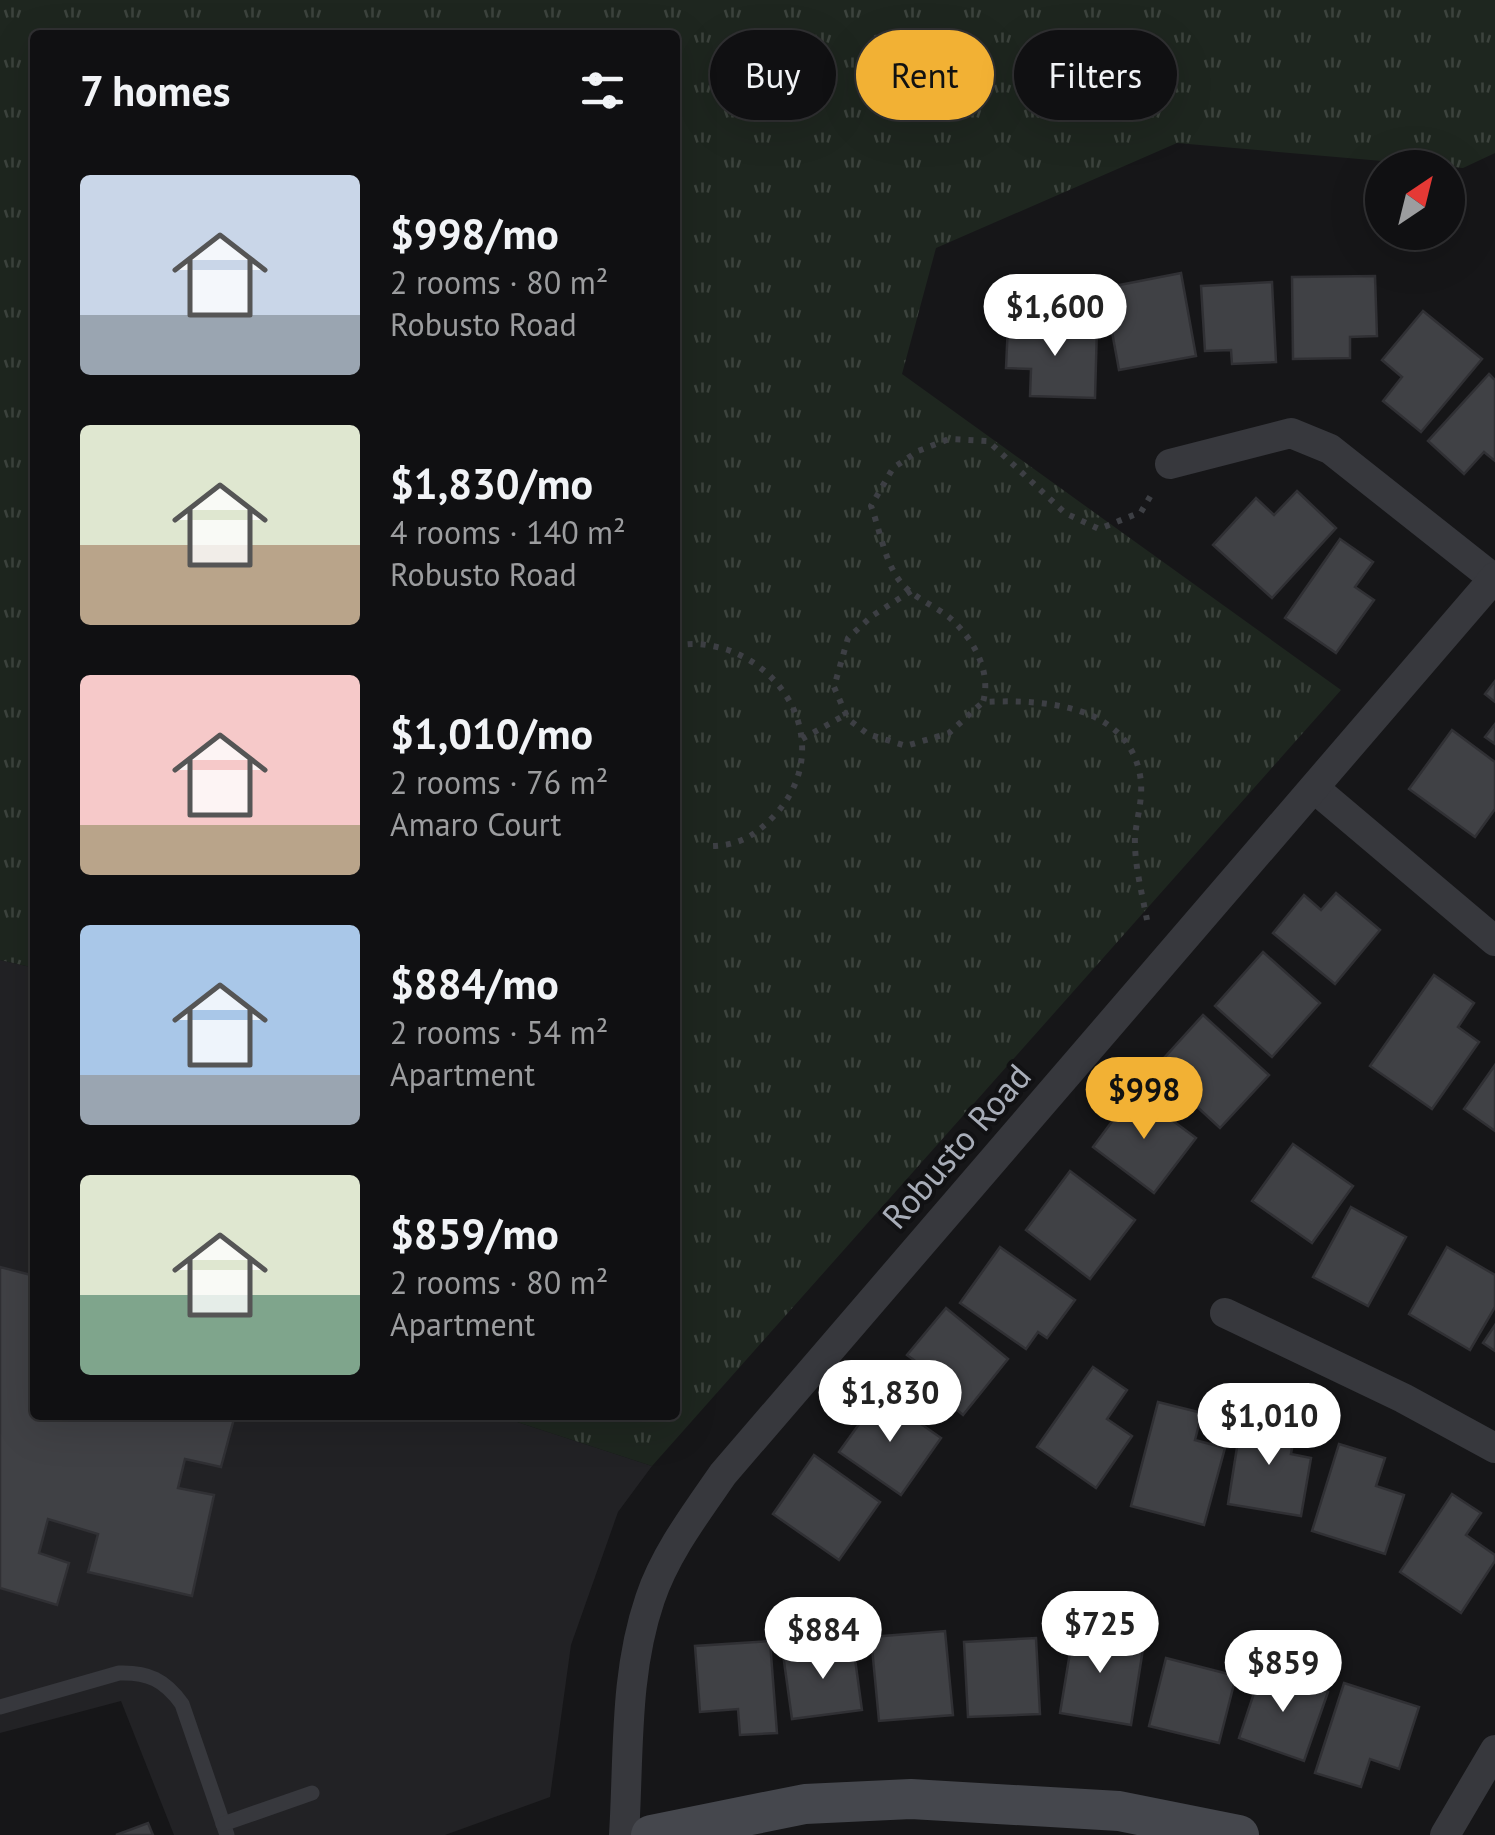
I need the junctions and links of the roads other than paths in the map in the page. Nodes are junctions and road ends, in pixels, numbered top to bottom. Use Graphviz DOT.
graph roads {
  1 [pos="1170,464"];
  2 [pos="1494,578"];
  3 [pos="1314,788"];
  4 [pos="1495,941"];
  5 [pos="1225,1312"];
  6 [pos="1495,1448"];
  7 [pos="0,1707"];
  8 [pos="1495,1750"];
  9 [pos="312,1793"];
  10 [pos="225,1830"];
  11 [pos="624,1835"];
  12 [pos="651,1835"];
  13 [pos="1239,1835"];
  14 [pos="1445,1835"];
  1 -- 2 [label="street"];
  2 -- 3 [label="street, Robusto Road"];
  3 -- 4 [label="street"];
  3 -- 11 [label="street, Robusto Road"];
  5 -- 6 [label="street"];
  7 -- 10 [label="lane"];
  8 -- 14 [label="street"];
  9 -- 10 [label="lane"];
  12 -- 13 [label="street"];
}
